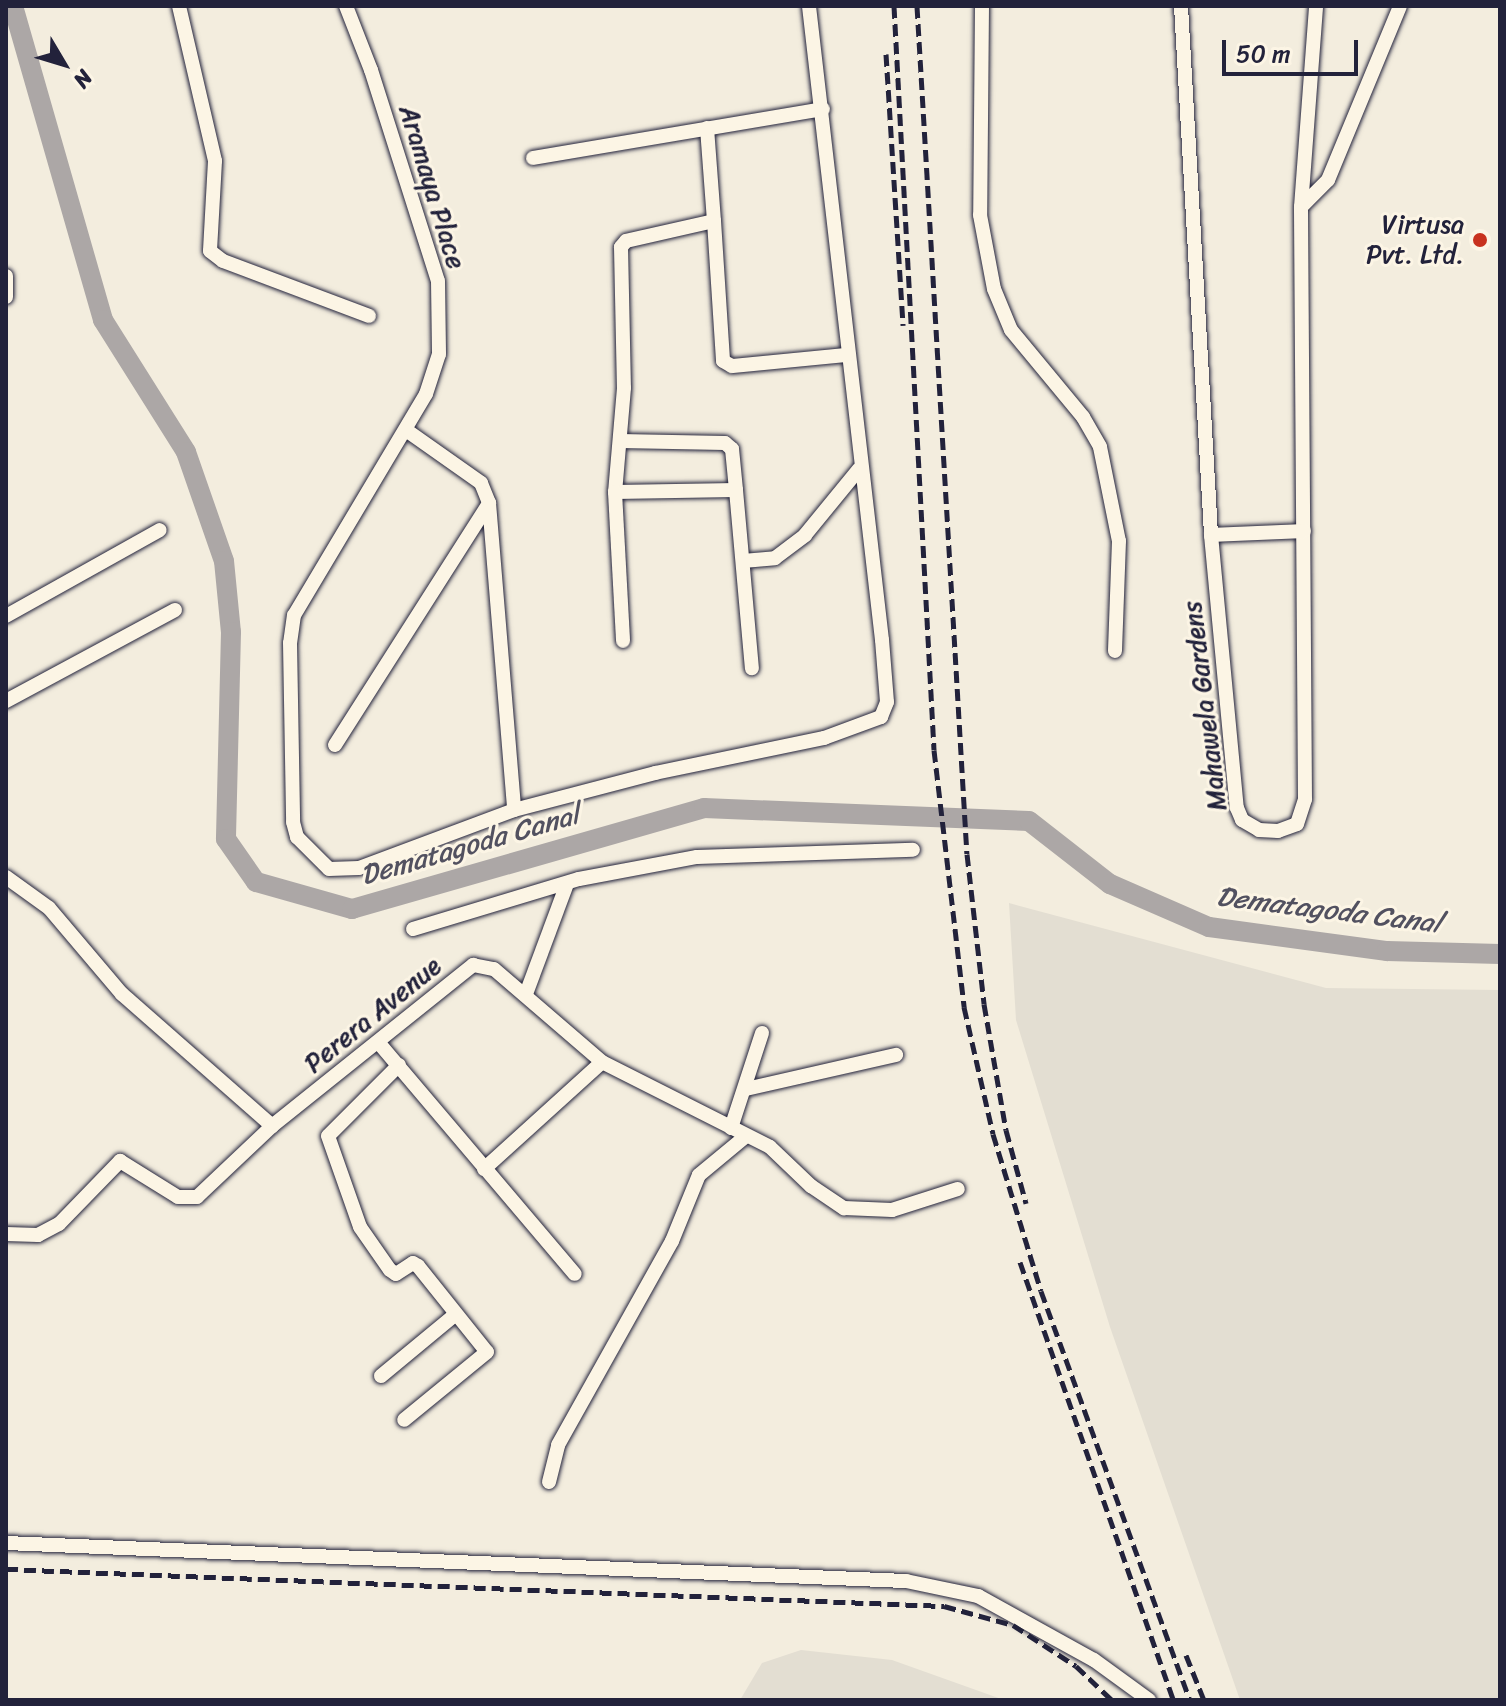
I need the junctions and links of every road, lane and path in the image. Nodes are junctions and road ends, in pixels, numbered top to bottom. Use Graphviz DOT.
graph roads {
  1 [pos="179,6"];
  2 [pos="346,6"];
  3 [pos="809,6"];
  4 [pos="982,6"];
  5 [pos="1181,6"];
  6 [pos="1316,6"];
  7 [pos="1400,6"];
  8 [pos="823,109"];
  9 [pos="707,128"];
  10 [pos="533,158"];
  11 [pos="1301,207"];
  12 [pos="714,221"];
  13 [pos="6,276"];
  14 [pos="6,297"];
  15 [pos="369,316"];
  16 [pos="846,355"];
  17 [pos="406,430"];
  18 [pos="620,441"];
  19 [pos="859,469"];
  20 [pos="736,490"];
  21 [pos="615,492"];
  22 [pos="489,503"];
  23 [pos="160,530"];
  24 [pos="1304,531"];
  25 [pos="1211,535"];
  26 [pos="743,561"];
  27 [pos="175,610"];
  28 [pos="6,616"];
  29 [pos="623,641"];
  30 [pos="1115,651"];
  31 [pos="752,668"];
  32 [pos="6,701"];
  33 [pos="335,745"];
  34 [pos="514,810"];
  35 [pos="913,850"];
  36 [pos="6,877"];
  37 [pos="567,884"];
  38 [pos="413,929"];
  39 [pos="526,994"];
  40 [pos="762,1033"];
  41 [pos="378,1042"];
  42 [pos="896,1055"];
  43 [pos="602,1062"];
  44 [pos="399,1065"];
  45 [pos="746,1089"];
  46 [pos="272,1126"];
  47 [pos="731,1128"];
  48 [pos="746,1136"];
  49 [pos="484,1169"];
  50 [pos="958,1189"];
  51 [pos="6,1234"];
  52 [pos="575,1274"];
  53 [pos="456,1314"];
  54 [pos="381,1376"];
  55 [pos="404,1420"];
  56 [pos="549,1482"];
  57 [pos="6,1543"];
  58 [pos="1149,1700"];
  1 -- 15 [label="street"];
  2 -- 17 [label="street, Aramaya Place"];
  3 -- 8 [label="street"];
  4 -- 30 [label="street"];
  5 -- 25 [label="street, Mahawela Gardens"];
  6 -- 11 [label="street, Mahawela Gardens"];
  7 -- 11 [label="street"];
  8 -- 9 [label="street"];
  8 -- 16 [label="street"];
  9 -- 10 [label="street"];
  9 -- 12 [label="street"];
  11 -- 24 [label="street, Mahawela Gardens"];
  12 -- 16 [label="street"];
  12 -- 18 [label="street"];
  13 -- 14 [label="street"];
  16 -- 19 [label="street"];
  17 -- 22 [label="street"];
  17 -- 34 [label="street, Aramaya Place"];
  18 -- 20 [label="street"];
  18 -- 21 [label="street"];
  19 -- 26 [label="street"];
  19 -- 34 [label="street, Aramaya Place"];
  20 -- 21 [label="street"];
  20 -- 26 [label="street"];
  21 -- 29 [label="street"];
  22 -- 33 [label="street"];
  22 -- 34 [label="street"];
  23 -- 28 [label="street"];
  24 -- 25 [label="street"];
  24 -- 25 [label="street, Mahawela Gardens"];
  26 -- 31 [label="street"];
  27 -- 32 [label="street"];
  35 -- 37 [label="street"];
  36 -- 46 [label="street"];
  37 -- 38 [label="street"];
  37 -- 39 [label="street"];
  39 -- 41 [label="street, Perera Avenue"];
  39 -- 43 [label="street, Perera Avenue"];
  40 -- 45 [label="street"];
  41 -- 44 [label="street"];
  41 -- 46 [label="street, Perera Avenue"];
  42 -- 45 [label="street"];
  43 -- 47 [label="street, Perera Avenue"];
  43 -- 49 [label="street"];
  44 -- 49 [label="street"];
  44 -- 53 [label="street"];
  45 -- 47 [label="street"];
  46 -- 51 [label="street, Perera Avenue"];
  47 -- 48 [label="street, Perera Avenue"];
  48 -- 50 [label="street, Perera Avenue"];
  48 -- 56 [label="street"];
  49 -- 52 [label="street"];
  53 -- 54 [label="street"];
  53 -- 55 [label="street"];
  57 -- 58 [label="street"];
}
